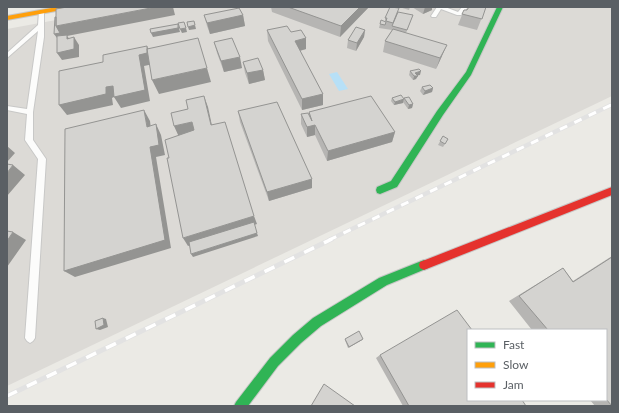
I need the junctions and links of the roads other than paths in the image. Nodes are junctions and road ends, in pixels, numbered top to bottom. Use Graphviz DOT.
graph roads {
  1 [pos="67,7"];
  2 [pos="465,7"];
  3 [pos="500,7"];
  4 [pos="38,9"];
  5 [pos="7,12"];
  6 [pos="434,16"];
  7 [pos="7,18"];
  8 [pos="41,25"];
  9 [pos="7,56"];
  10 [pos="7,108"];
  11 [pos="30,112"];
  12 [pos="380,190"];
  13 [pos="612,191"];
  14 [pos="30,338"];
  15 [pos="240,406"];
  1 -- 4 [label="street"];
  2 -- 6 [label="lane"];
  3 -- 12 [label="street"];
  4 -- 5 [label="street"];
  4 -- 7 [label="street"];
  4 -- 8 [label="lane"];
  8 -- 9 [label="lane"];
  8 -- 11 [label="lane"];
  10 -- 11 [label="lane"];
  11 -- 14 [label="lane"];
  13 -- 15 [label="street"];
}
